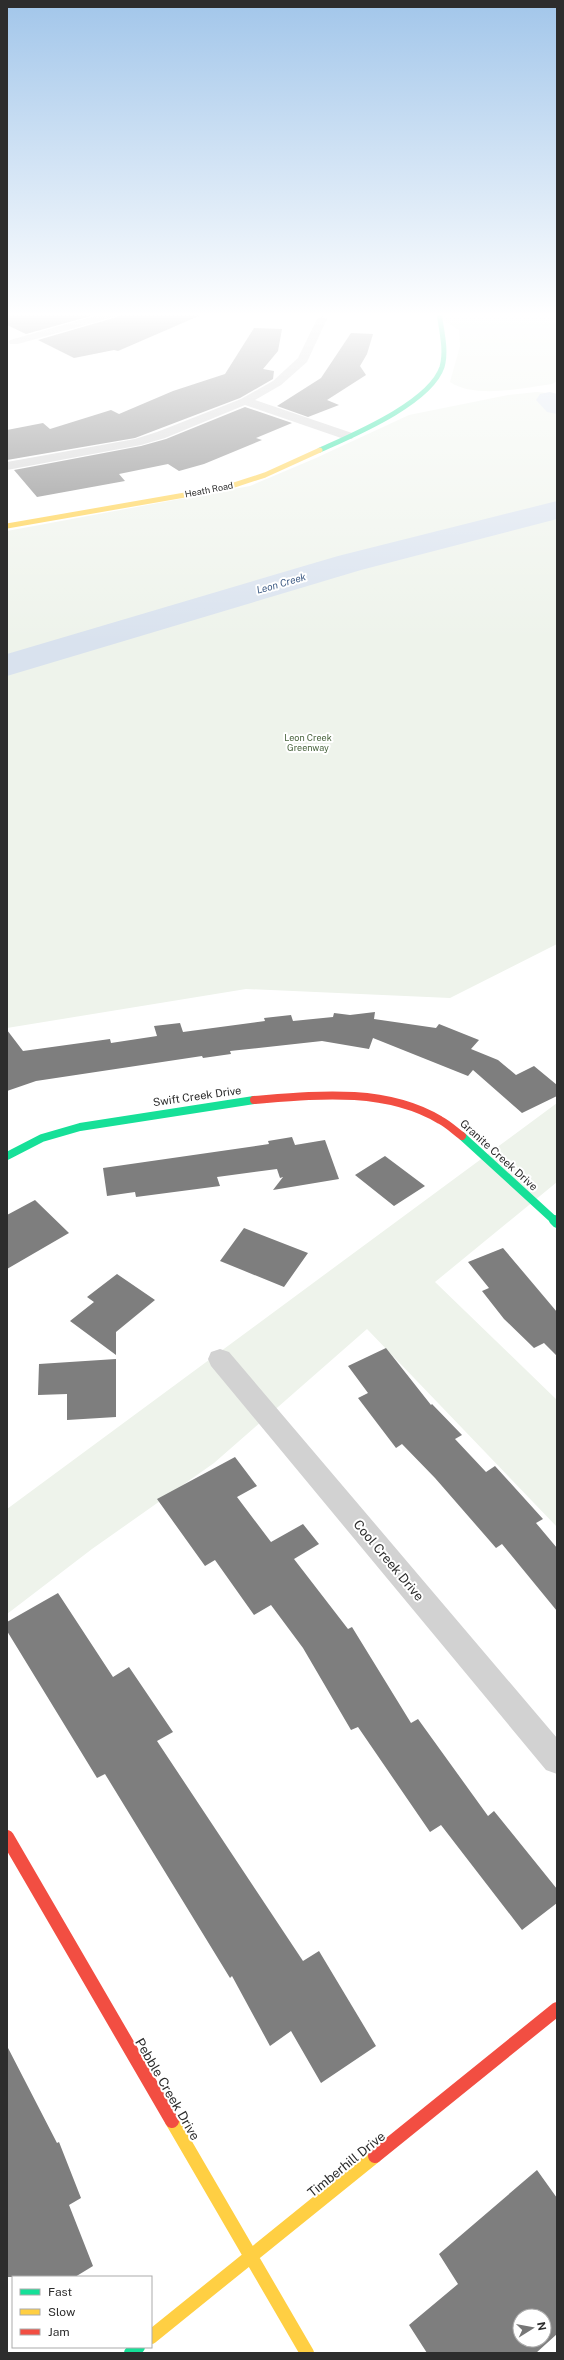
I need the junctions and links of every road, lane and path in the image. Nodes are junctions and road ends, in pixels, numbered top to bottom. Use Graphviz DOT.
graph roads {
  1 [pos="193,422"];
  2 [pos="307,422"];
  3 [pos="377,422"];
  4 [pos="348,436"];
  5 [pos="7,466"];
  6 [pos="7,526"];
  7 [pos="398,1102"];
  8 [pos="7,1156"];
  9 [pos="557,1223"];
  10 [pos="220,1360"];
  11 [pos="557,1760"];
  12 [pos="7,1837"];
  13 [pos="557,2009"];
  14 [pos="251,2258"];
  15 [pos="152,2336"];
  16 [pos="307,2353"];
  1 -- 5 [label="street"];
  2 -- 4 [label="street"];
  3 -- 4 [label="street, Heath Road"];
  4 -- 6 [label="street, Heath Road"];
  7 -- 8 [label="street, Swift Creek Drive"];
  7 -- 9 [label="street, Granite Creek Drive"];
  10 -- 11 [label="street, Cool Creek Drive"];
  12 -- 14 [label="street, Pebble Creek Drive"];
  13 -- 14 [label="street, Timberhill Drive"];
  14 -- 15 [label="street, Timberhill Drive"];
  14 -- 16 [label="street, Pebble Creek Drive"];
}
